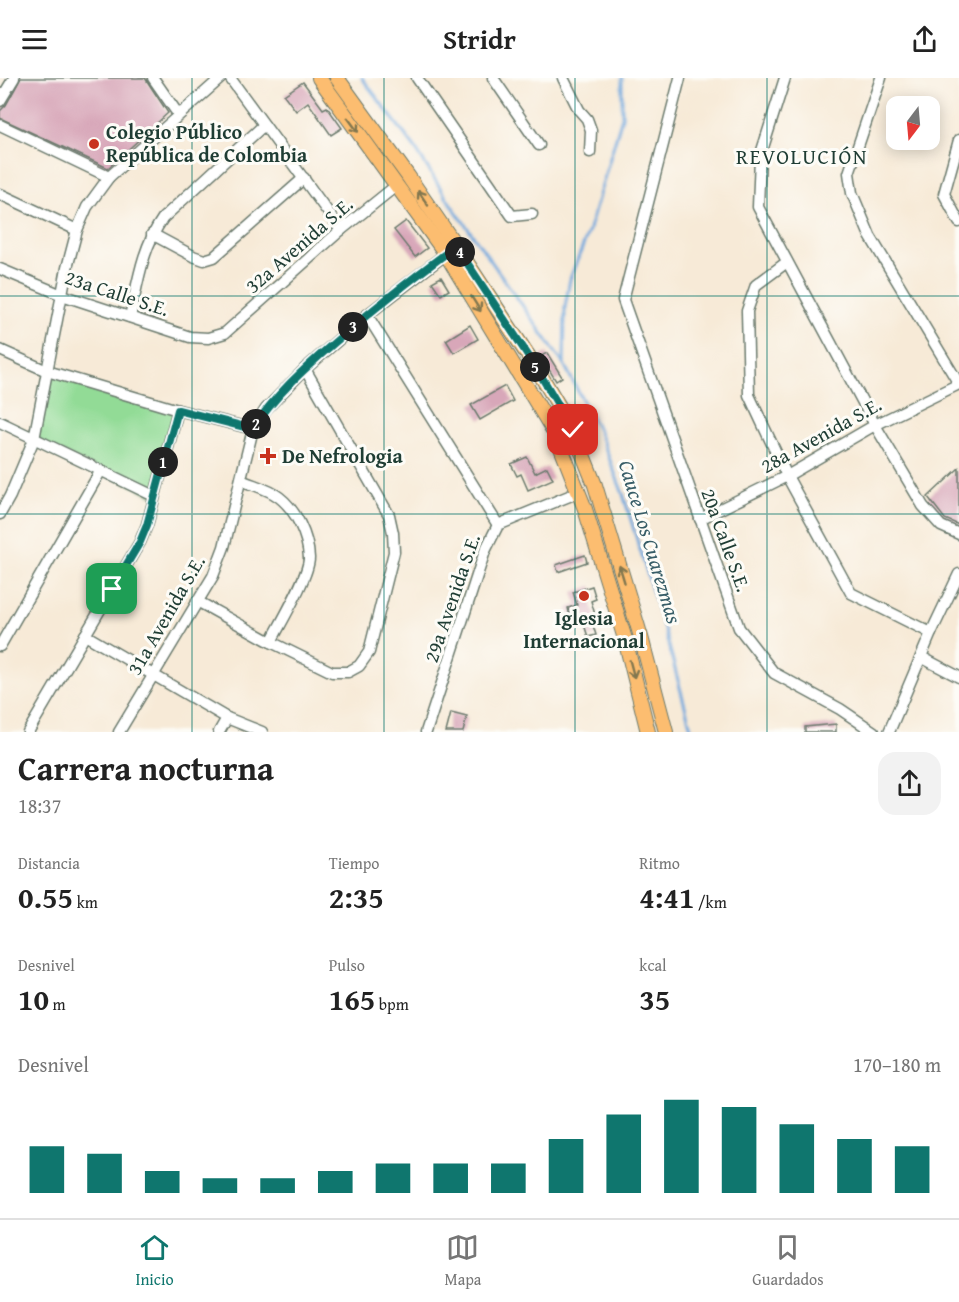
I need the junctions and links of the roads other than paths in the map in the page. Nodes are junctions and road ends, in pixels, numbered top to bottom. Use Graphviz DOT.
graph roads {
  1 [pos="14,78"];
  2 [pos="153,78"];
  3 [pos="221,78"];
  4 [pos="230,78"];
  5 [pos="319,78"];
  6 [pos="337,78"];
  7 [pos="417,78"];
  8 [pos="493,78"];
  9 [pos="563,78"];
  10 [pos="680,78"];
  11 [pos="785,78"];
  12 [pos="881,78"];
  13 [pos="0,101"];
  14 [pos="178,114"];
  15 [pos="0,125"];
  16 [pos="264,125"];
  17 [pos="959,140"];
  18 [pos="539,146"];
  19 [pos="590,152"];
  20 [pos="956,159"];
  21 [pos="109,177"];
  22 [pos="304,178"];
  23 [pos="397,185"];
  24 [pos="0,194"];
  25 [pos="532,214"];
  26 [pos="959,222"];
  27 [pos="77,230"];
  28 [pos="341,230"];
  29 [pos="152,234"];
  30 [pos="451,250"];
  31 [pos="787,262"];
  32 [pos="0,269"];
  33 [pos="62,295"];
  34 [pos="367,315"];
  35 [pos="130,317"];
  36 [pos="225,333"];
  37 [pos="0,350"];
  38 [pos="305,369"];
  39 [pos="47,371"];
  40 [pos="959,384"];
  41 [pos="178,410"];
  42 [pos="0,423"];
  43 [pos="875,424"];
  44 [pos="253,429"];
  45 [pos="34,439"];
  46 [pos="100,472"];
  47 [pos="787,476"];
  48 [pos="240,480"];
  49 [pos="579,492"];
  50 [pos="5,494"];
  51 [pos="154,496"];
  52 [pos="0,513"];
  53 [pos="700,519"];
  54 [pos="498,525"];
  55 [pos="959,534"];
  56 [pos="959,574"];
  57 [pos="956,590"];
  58 [pos="197,601"];
  59 [pos="931,633"];
  60 [pos="85,635"];
  61 [pos="271,642"];
  62 [pos="0,646"];
  63 [pos="921,657"];
  64 [pos="153,675"];
  65 [pos="959,677"];
  66 [pos="656,691"];
  67 [pos="640,695"];
  68 [pos="227,718"];
  69 [pos="28,732"];
  70 [pos="119,732"];
  71 [pos="219,732"];
  72 [pos="262,732"];
  73 [pos="426,732"];
  74 [pos="648,732"];
  75 [pos="666,732"];
  76 [pos="874,732"];
  77 [pos="889,732"];
  1 -- 13 [label="street"];
  2 -- 14 [label="street"];
  3 -- 14 [label="street"];
  4 -- 16 [label="street"];
  5 -- 23 [label="main road, one-way"];
  30 -- 6 [label="main road, one-way"];
  7 -- 25 [label="street"];
  8 -- 18 [label="street"];
  9 -- 19 [label="street"];
  10 -- 53 [label="street, 20a Calle S.E."];
  11 -- 31 [label="street"];
  12 -- 40 [label="street"];
  14 -- 21 [label="street"];
  15 -- 21 [label="street"];
  16 -- 22 [label="street"];
  16 -- 29 [label="street"];
  17 -- 20 [label="street"];
  20 -- 26 [label="street"];
  21 -- 27 [label="street"];
  22 -- 28 [label="street"];
  22 -- 29 [label="street"];
  23 -- 28 [label="street, 32a Avenida S.E."];
  23 -- 30 [label="main road"];
  24 -- 27 [label="street"];
  27 -- 33 [label="street"];
  28 -- 36 [label="street, 32a Avenida S.E."];
  29 -- 35 [label="street"];
  30 -- 34 [label="street, 31a Avenida S.E."];
  30 -- 49 [label="main road, one-way"];
  66 -- 30 [label="main road, one-way"];
  31 -- 43 [label="street"];
  31 -- 47 [label="street"];
  32 -- 33 [label="street, 23a Calle S.E."];
  33 -- 35 [label="street, 23a Calle S.E."];
  33 -- 39 [label="street"];
  34 -- 38 [label="street, 31a Avenida S.E."];
  34 -- 54 [label="street"];
  35 -- 36 [label="street, 23a Calle S.E."];
  37 -- 39 [label="street"];
  38 -- 44 [label="street, 31a Avenida S.E."];
  38 -- 61 [label="street"];
  39 -- 41 [label="street"];
  39 -- 45 [label="street"];
  40 -- 43 [label="street, 28a Avenida S.E."];
  41 -- 44 [label="street"];
  41 -- 51 [label="street"];
  42 -- 45 [label="street"];
  43 -- 47 [label="street, 28a Avenida S.E."];
  43 -- 55 [label="street"];
  44 -- 48 [label="street, 31a Avenida S.E."];
  45 -- 46 [label="street"];
  45 -- 50 [label="street"];
  46 -- 51 [label="street"];
  46 -- 62 [label="street"];
  47 -- 53 [label="street, 28a Avenida S.E."];
  47 -- 59 [label="street"];
  48 -- 58 [label="street, 31a Avenida S.E."];
  48 -- 61 [label="street"];
  49 -- 54 [label="street, 29a Avenida S.E."];
  49 -- 67 [label="main road, one-way"];
  50 -- 52 [label="street"];
  51 -- 60 [label="street"];
  53 -- 76 [label="street, 20a Calle S.E."];
  54 -- 73 [label="street, 29a Avenida S.E."];
  56 -- 57 [label="street"];
  57 -- 59 [label="street"];
  58 -- 61 [label="street"];
  58 -- 64 [label="street, 31a Avenida S.E."];
  59 -- 63 [label="street"];
  60 -- 64 [label="street"];
  60 -- 69 [label="street"];
  63 -- 65 [label="street"];
  63 -- 77 [label="street"];
  64 -- 68 [label="street"];
  64 -- 70 [label="street, 31a Avenida S.E."];
  66 -- 67 [label="main road"];
  66 -- 75 [label="main road"];
  67 -- 74 [label="main road"];
  68 -- 71 [label="street"];
  68 -- 72 [label="street"];
}
